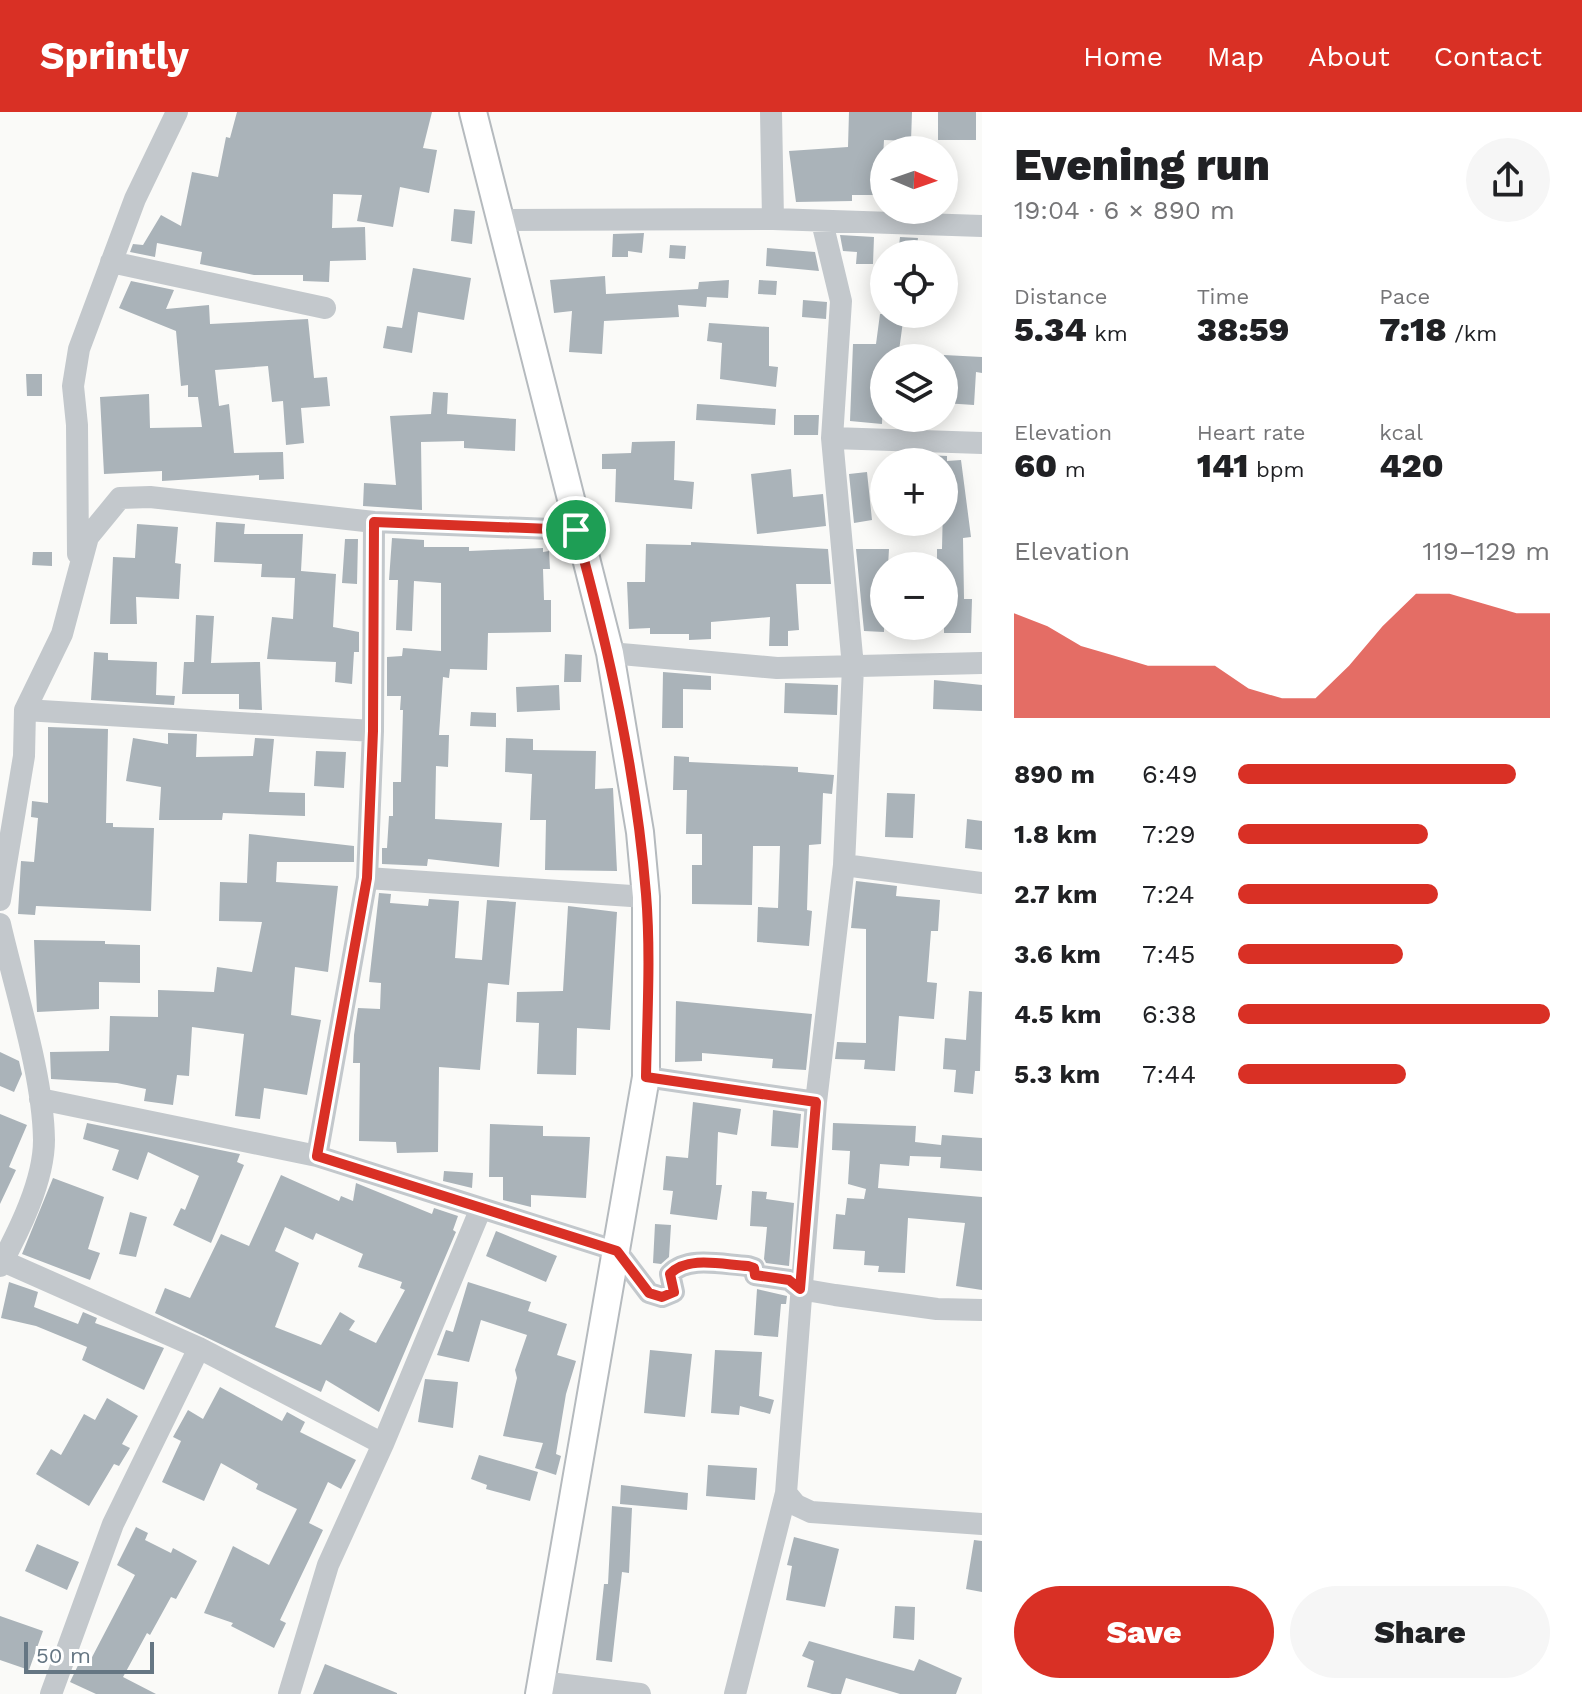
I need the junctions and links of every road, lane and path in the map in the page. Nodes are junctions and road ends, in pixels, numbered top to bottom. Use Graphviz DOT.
graph roads {
  1 [pos="177,112"];
  2 [pos="473,112"];
  3 [pos="771,112"];
  4 [pos="773,219"];
  5 [pos="499,220"];
  6 [pos="822,222"];
  7 [pos="982,226"];
  8 [pos="111,262"];
  9 [pos="325,308"];
  10 [pos="832,438"];
  11 [pos="982,443"];
  12 [pos="374,522"];
  13 [pos="576,530"];
  14 [pos="78,582"];
  15 [pos="610,653"];
  16 [pos="982,663"];
  17 [pos="853,667"];
  18 [pos="25,710"];
  19 [pos="373,731"];
  20 [pos="844,865"];
  21 [pos="367,878"];
  22 [pos="982,883"];
  23 [pos="646,897"];
  24 [pos="0,900"];
  25 [pos="0,924"];
  26 [pos="646,1077"];
  27 [pos="40,1099"];
  28 [pos="816,1102"];
  29 [pos="317,1156"];
  30 [pos="481,1208"];
  31 [pos="617,1251"];
  32 [pos="1,1264"];
  33 [pos="800,1289"];
  34 [pos="982,1310"];
  35 [pos="199,1348"];
  36 [pos="383,1444"];
  37 [pos="786,1493"];
  38 [pos="982,1524"];
  39 [pos="540,1688"];
  40 [pos="51,1694"];
  41 [pos="289,1694"];
  42 [pos="640,1694"];
  43 [pos="735,1694"];
  1 -- 8 [label="street"];
  2 -- 5 [label="main road"];
  3 -- 4 [label="street"];
  4 -- 5 [label="street"];
  4 -- 6 [label="street"];
  5 -- 13 [label="main road"];
  6 -- 7 [label="street"];
  6 -- 10 [label="street"];
  8 -- 9 [label="street"];
  8 -- 14 [label="street"];
  10 -- 11 [label="street"];
  10 -- 17 [label="street"];
  12 -- 13 [label="street"];
  12 -- 14 [label="street"];
  12 -- 19 [label="street"];
  13 -- 15 [label="main road"];
  14 -- 18 [label="street"];
  15 -- 17 [label="street"];
  15 -- 23 [label="main road"];
  16 -- 17 [label="street"];
  17 -- 20 [label="street"];
  18 -- 19 [label="street"];
  18 -- 24 [label="street"];
  19 -- 21 [label="street"];
  20 -- 22 [label="street"];
  20 -- 28 [label="street"];
  21 -- 23 [label="street"];
  21 -- 29 [label="street"];
  23 -- 26 [label="main road"];
  25 -- 27 [label="street"];
  26 -- 28 [label="street"];
  26 -- 31 [label="main road"];
  27 -- 29 [label="street"];
  27 -- 32 [label="street"];
  28 -- 33 [label="street"];
  29 -- 30 [label="street"];
  30 -- 31 [label="street"];
  30 -- 36 [label="street"];
  31 -- 33 [label="street"];
  31 -- 39 [label="main road"];
  32 -- 35 [label="street"];
  33 -- 34 [label="street"];
  33 -- 37 [label="street"];
  35 -- 36 [label="street"];
  35 -- 40 [label="street"];
  36 -- 41 [label="street"];
  37 -- 38 [label="street"];
  37 -- 43 [label="street"];
  39 -- 42 [label="street"];
}
